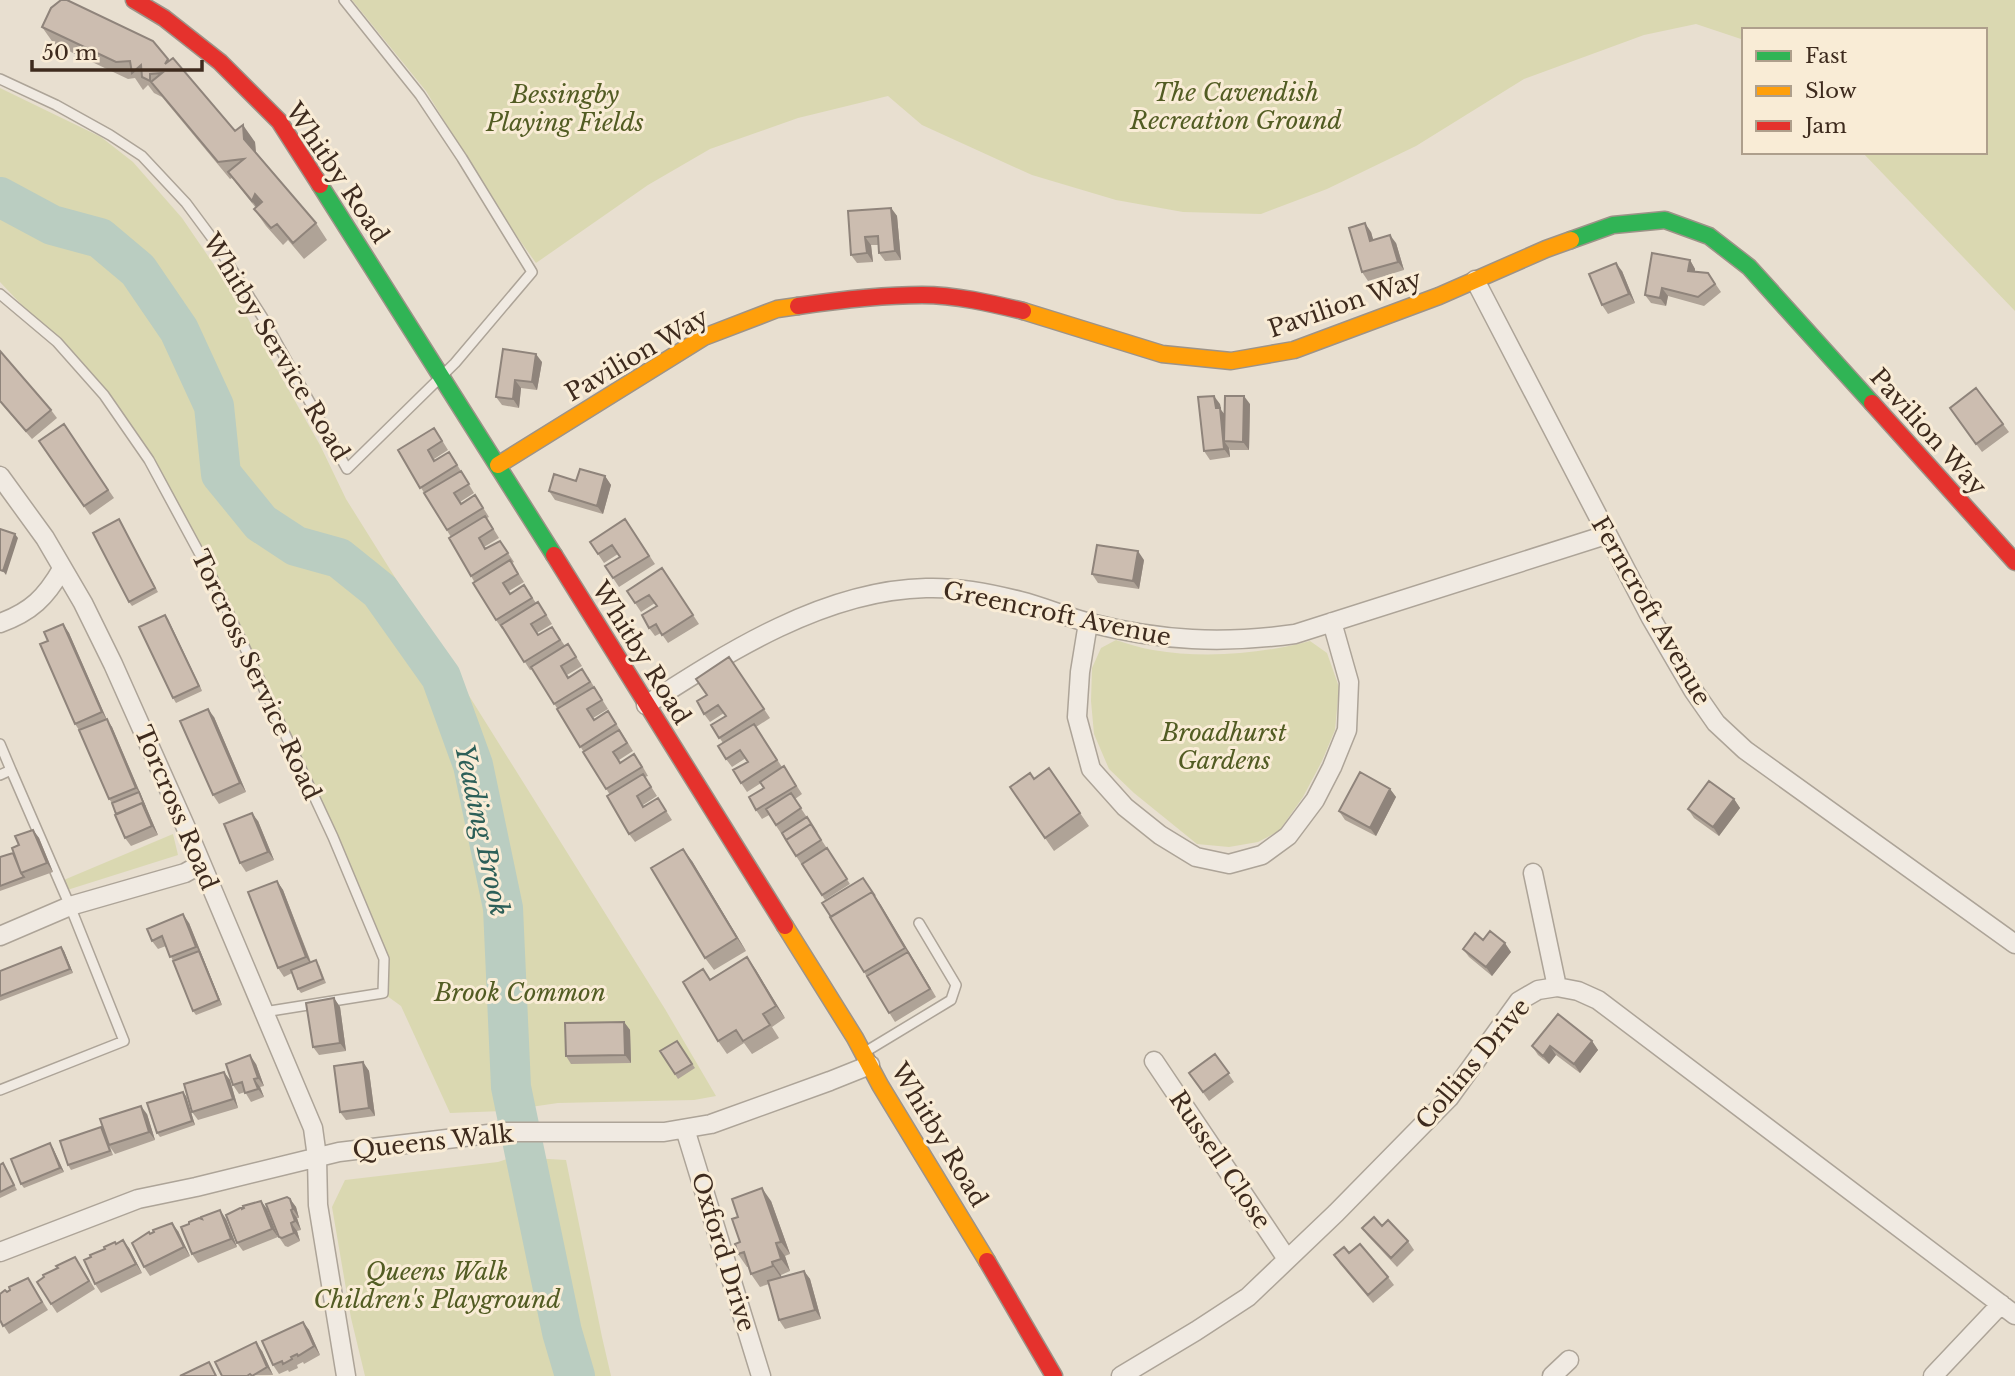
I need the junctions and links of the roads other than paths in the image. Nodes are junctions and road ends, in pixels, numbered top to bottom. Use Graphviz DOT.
graph roads {
  1 [pos="134,0"];
  2 [pos="344,0"];
  3 [pos="0,79"];
  4 [pos="1475,279"];
  5 [pos="0,294"];
  6 [pos="442,376"];
  7 [pos="498,465"];
  8 [pos="0,476"];
  9 [pos="1606,535"];
  10 [pos="2015,562"];
  11 [pos="62,569"];
  12 [pos="1332,622"];
  13 [pos="0,623"];
  14 [pos="1088,623"];
  15 [pos="646,705"];
  16 [pos="0,744"];
  17 [pos="11,770"];
  18 [pos="0,775"];
  19 [pos="201,864"];
  20 [pos="1533,873"];
  21 [pos="71,906"];
  22 [pos="919,923"];
  23 [pos="0,936"];
  24 [pos="2015,944"];
  25 [pos="1557,987"];
  26 [pos="264,1012"];
  27 [pos="867,1059"];
  28 [pos="1154,1061"];
  29 [pos="0,1090"];
  30 [pos="685,1129"];
  31 [pos="317,1157"];
  32 [pos="0,1252"];
  33 [pos="1287,1259"];
  34 [pos="2008,1309"];
  35 [pos="1569,1360"];
  36 [pos="346,1376"];
  37 [pos="761,1376"];
  38 [pos="1054,1376"];
  39 [pos="1121,1376"];
  40 [pos="1552,1376"];
  41 [pos="1933,1376"];
  1 -- 6 [label="street, Whitby Road"];
  2 -- 6 [label="lane"];
  3 -- 6 [label="lane, Whitby Service Road"];
  4 -- 7 [label="street, Pavilion Way"];
  4 -- 9 [label="street, Ferncroft Avenue"];
  4 -- 10 [label="street, Pavilion Way"];
  5 -- 26 [label="lane, Torcross Service Road"];
  6 -- 7 [label="street, Whitby Road"];
  7 -- 15 [label="street, Whitby Road"];
  8 -- 11 [label="street, Torcross Road"];
  9 -- 12 [label="street, Greencroft Avenue"];
  9 -- 24 [label="street, Ferncroft Avenue"];
  11 -- 13 [label="street"];
  11 -- 19 [label="street, Torcross Road"];
  12 -- 14 [label="street, Greencroft Avenue"];
  12 -- 14 [label="street"];
  14 -- 15 [label="street, Greencroft Avenue"];
  15 -- 27 [label="street, Whitby Road"];
  16 -- 17 [label="lane"];
  17 -- 18 [label="lane"];
  17 -- 21 [label="lane"];
  19 -- 21 [label="street"];
  19 -- 26 [label="street, Torcross Road"];
  20 -- 25 [label="street"];
  21 -- 23 [label="street"];
  21 -- 29 [label="lane"];
  22 -- 27 [label="lane"];
  25 -- 33 [label="street, Collins Drive"];
  25 -- 34 [label="street, Collins Drive"];
  26 -- 31 [label="street, Torcross Road"];
  27 -- 30 [label="street, Queens Walk"];
  27 -- 38 [label="street, Whitby Road"];
  28 -- 33 [label="street, Russell Close"];
  30 -- 31 [label="street, Queens Walk"];
  30 -- 37 [label="street, Oxford Drive"];
  31 -- 32 [label="street, Queens Walk"];
  31 -- 36 [label="street, Torcross Road"];
  33 -- 39 [label="street, Collins Drive"];
  34 -- 41 [label="street"];
  35 -- 40 [label="street"];
}
